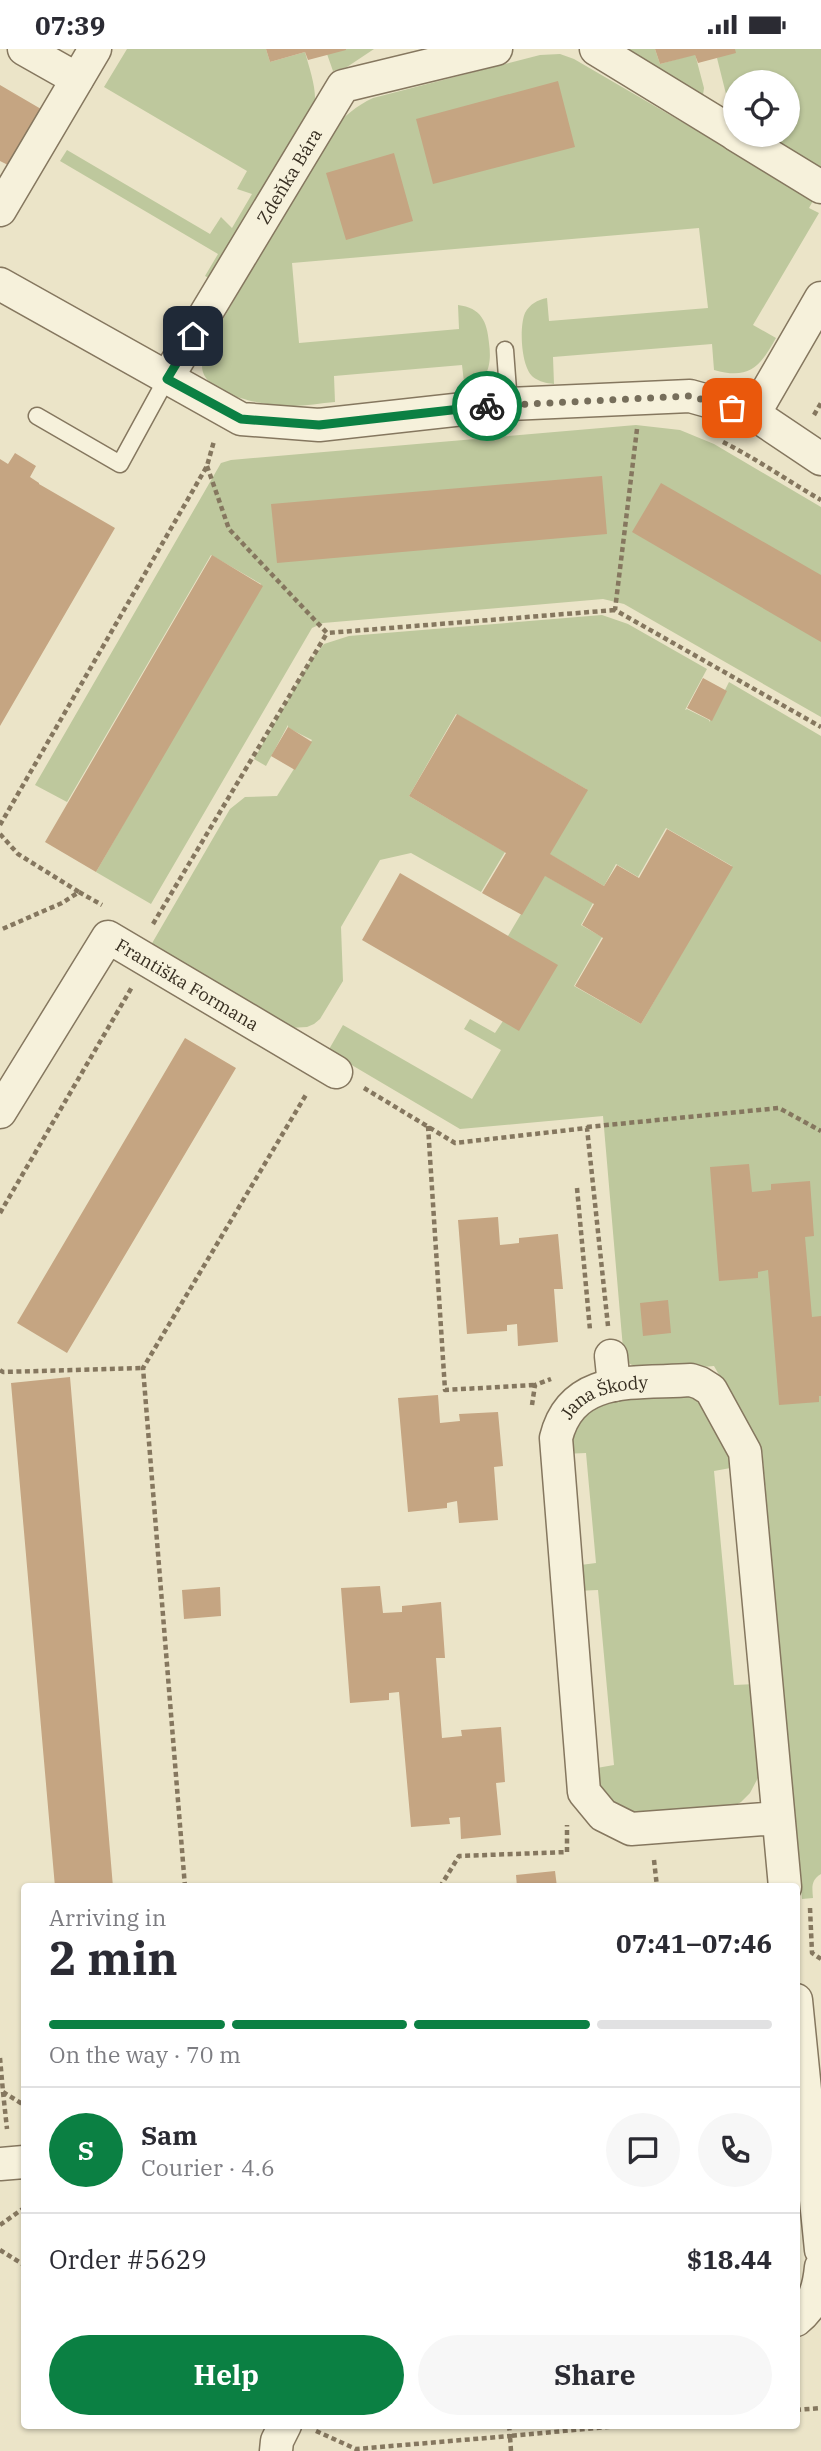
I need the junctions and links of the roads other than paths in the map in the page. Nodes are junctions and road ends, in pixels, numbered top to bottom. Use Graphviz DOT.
graph roads {
  1 [pos="24,49"];
  2 [pos="95,49"];
  3 [pos="596,49"];
  4 [pos="479,51"];
  5 [pos="77,79"];
  6 [pos="723,127"];
  7 [pos="756,147"];
  8 [pos="821,187"];
  9 [pos="0,210"];
  10 [pos="0,284"];
  11 [pos="821,298"];
  12 [pos="505,350"];
  13 [pos="167,379"];
  14 [pos="509,404"];
  15 [pos="754,414"];
  16 [pos="37,416"];
  17 [pos="821,459"];
  18 [pos="330,1068"];
  19 [pos="0,1112"];
  20 [pos="778,1818"];
  21 [pos="794,1883"];
  22 [pos="800,2040"];
  23 [pos="21,2162"];
  24 [pos="0,2164"];
  25 [pos="821,2250"];
  26 [pos="821,2267"];
  27 [pos="808,2321"];
  28 [pos="298,2429"];
  29 [pos="276,2451"];
  1 -- 5 [label="street"];
  2 -- 5 [label="street"];
  3 -- 6 [label="street"];
  4 -- 13 [label="street, Zdeňka Bára"];
  5 -- 9 [label="street"];
  7 -- 8 [label="street"];
  10 -- 13 [label="street"];
  11 -- 15 [label="street"];
  12 -- 14 [label="lane"];
  13 -- 14 [label="street"];
  13 -- 16 [label="lane"];
  14 -- 15 [label="street"];
  15 -- 17 [label="street"];
  18 -- 19 [label="street, Františka Formana"];
  20 -- 20 [label="street, Jana Škody"];
  20 -- 21 [label="street, Jana Škody"];
  22 -- 25 [label="street"];
  23 -- 24 [label="street"];
  26 -- 27 [label="street"];
  28 -- 29 [label="street"];
}
